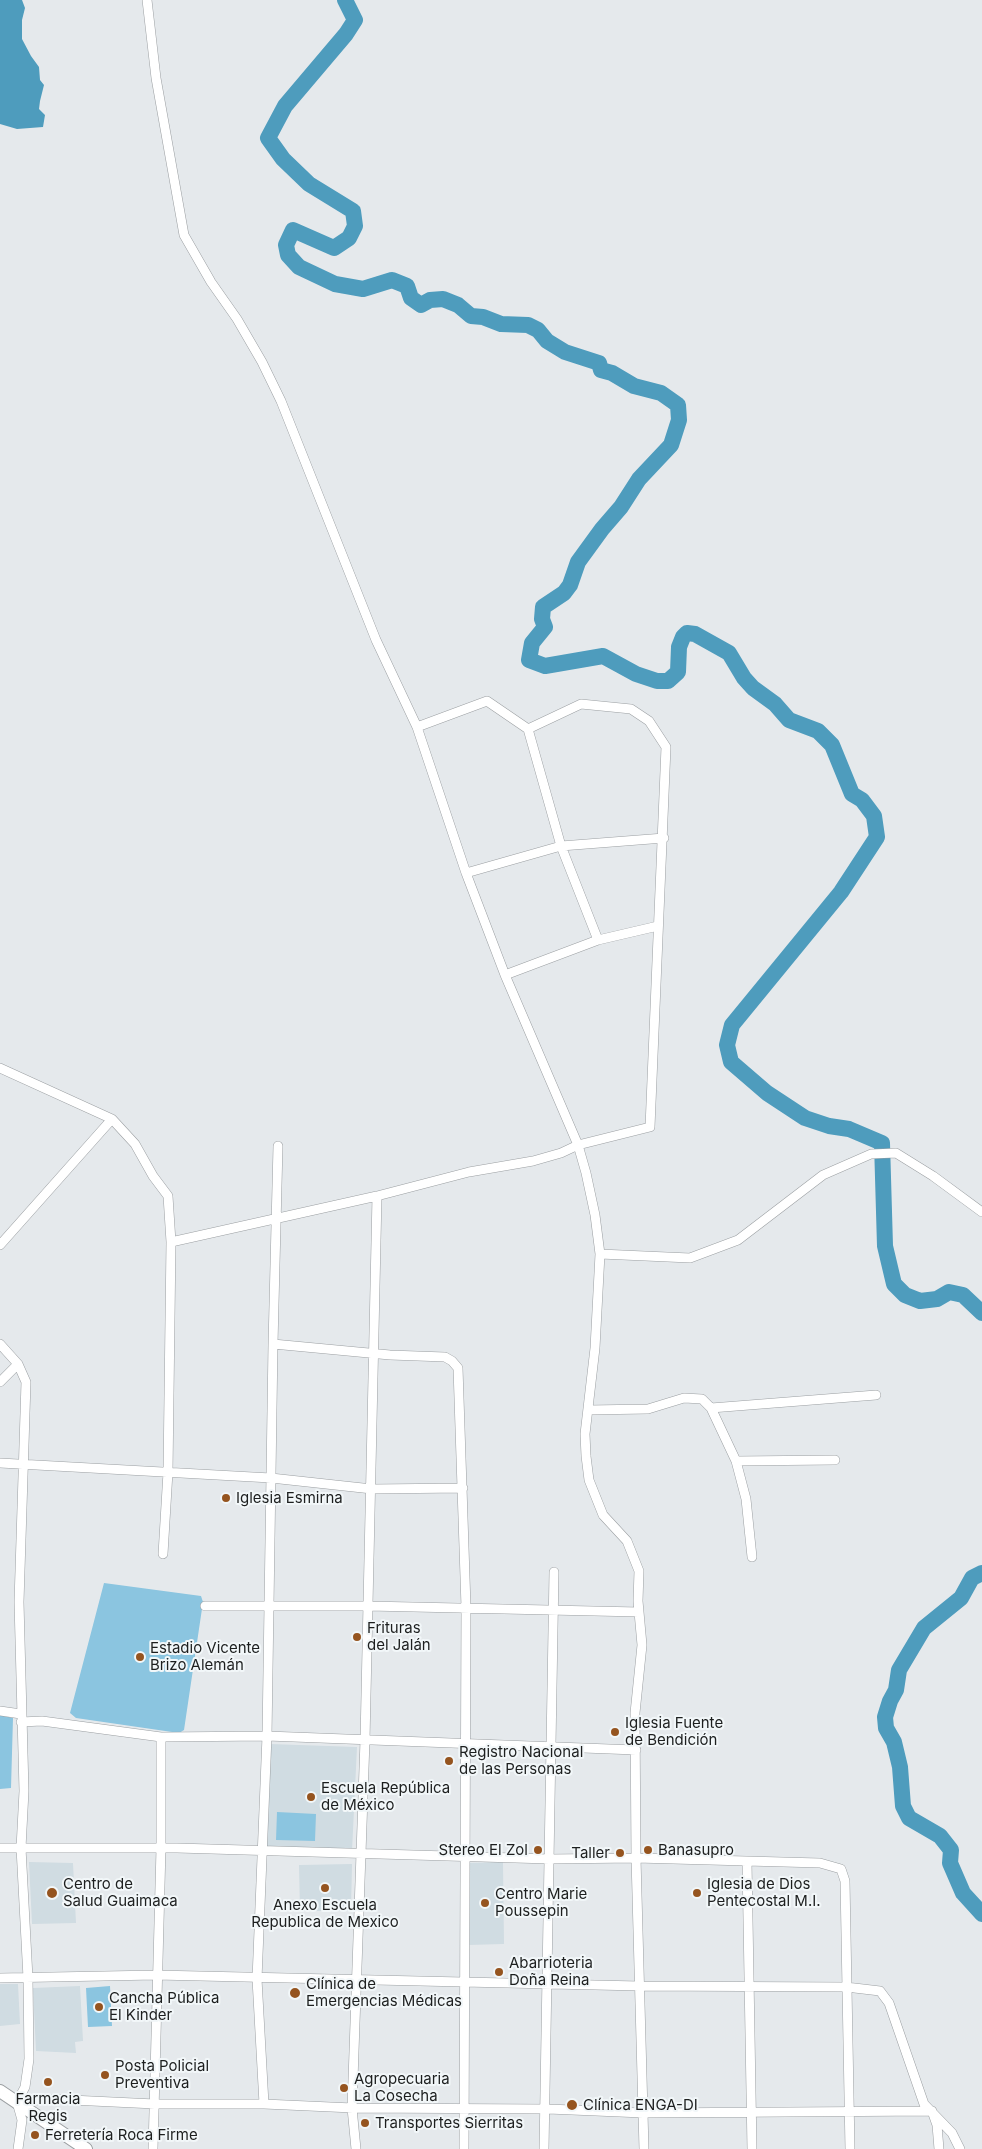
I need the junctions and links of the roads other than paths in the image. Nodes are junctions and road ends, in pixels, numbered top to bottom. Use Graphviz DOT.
graph roads {
  1 [pos="147,0"];
  2 [pos="417,727"];
  3 [pos="528,729"];
  4 [pos="664,838"];
  5 [pos="561,846"];
  6 [pos="466,873"];
  7 [pos="658,926"];
  8 [pos="598,940"];
  9 [pos="506,975"];
  10 [pos="2,1072"];
  11 [pos="112,1119"];
  12 [pos="578,1145"];
  13 [pos="278,1146"];
  14 [pos="377,1196"];
  15 [pos="982,1212"];
  16 [pos="277,1220"];
  17 [pos="171,1242"];
  18 [pos="0,1245"];
  19 [pos="600,1254"];
  20 [pos="0,1344"];
  21 [pos="273,1344"];
  22 [pos="374,1353"];
  23 [pos="18,1364"];
  24 [pos="0,1382"];
  25 [pos="876,1395"];
  26 [pos="711,1408"];
  27 [pos="589,1410"];
  28 [pos="835,1460"];
  29 [pos="736,1461"];
  30 [pos="0,1463"];
  31 [pos="23,1464"];
  32 [pos="168,1472"];
  33 [pos="271,1478"];
  34 [pos="463,1488"];
  35 [pos="372,1489"];
  36 [pos="164,1554"];
  37 [pos="752,1557"];
  38 [pos="554,1572"];
  39 [pos="205,1606"];
  40 [pos="368,1606"];
  41 [pos="466,1607"];
  42 [pos="269,1608"];
  43 [pos="552,1610"];
  44 [pos="639,1612"];
  45 [pos="0,1711"];
  46 [pos="21,1718"];
  47 [pos="267,1736"];
  48 [pos="161,1737"];
  49 [pos="365,1740"];
  50 [pos="464,1744"];
  51 [pos="550,1746"];
  52 [pos="636,1750"];
  53 [pos="0,1848"];
  54 [pos="21,1848"];
  55 [pos="161,1848"];
  56 [pos="262,1851"];
  57 [pos="361,1855"];
  58 [pos="465,1857"];
  59 [pos="636,1858"];
  60 [pos="548,1859"];
  61 [pos="747,1862"];
  62 [pos="156,1975"];
  63 [pos="0,1978"];
  64 [pos="28,1978"];
  65 [pos="257,1979"];
  66 [pos="356,1980"];
  67 [pos="464,1982"];
  68 [pos="548,1984"];
  69 [pos="639,1986"];
  70 [pos="750,1987"];
  71 [pos="847,1988"];
  72 [pos="0,2091"];
  73 [pos="17,2102"];
  74 [pos="155,2104"];
  75 [pos="264,2104"];
  76 [pos="352,2108"];
  77 [pos="464,2109"];
  78 [pos="545,2109"];
  79 [pos="750,2111"];
  80 [pos="849,2111"];
  81 [pos="643,2112"];
  82 [pos="932,2112"];
  83 [pos="18,2149"];
  84 [pos="86,2149"];
  85 [pos="154,2149"];
  86 [pos="356,2149"];
  87 [pos="464,2149"];
  88 [pos="544,2149"];
  89 [pos="644,2149"];
  90 [pos="752,2149"];
  91 [pos="850,2149"];
  92 [pos="939,2149"];
  93 [pos="960,2149"];
  1 -- 2 [label="street"];
  2 -- 3 [label="street"];
  2 -- 6 [label="street"];
  3 -- 4 [label="street"];
  3 -- 5 [label="street"];
  4 -- 5 [label="street"];
  4 -- 7 [label="street"];
  5 -- 6 [label="street"];
  5 -- 8 [label="street"];
  6 -- 9 [label="street"];
  7 -- 8 [label="street"];
  7 -- 12 [label="street"];
  8 -- 9 [label="street"];
  9 -- 12 [label="street"];
  10 -- 11 [label="street"];
  11 -- 17 [label="street"];
  11 -- 18 [label="street"];
  12 -- 14 [label="street"];
  12 -- 19 [label="street"];
  13 -- 16 [label="street"];
  14 -- 16 [label="street"];
  14 -- 22 [label="street"];
  15 -- 19 [label="street"];
  16 -- 17 [label="street"];
  16 -- 21 [label="street"];
  17 -- 32 [label="street"];
  19 -- 27 [label="street"];
  20 -- 23 [label="street"];
  21 -- 22 [label="street"];
  21 -- 33 [label="street"];
  22 -- 34 [label="street"];
  22 -- 35 [label="street"];
  23 -- 24 [label="street"];
  23 -- 31 [label="street"];
  25 -- 26 [label="street"];
  26 -- 27 [label="street"];
  26 -- 29 [label="street"];
  27 -- 44 [label="street"];
  28 -- 29 [label="street"];
  29 -- 37 [label="street"];
  30 -- 31 [label="street"];
  31 -- 32 [label="street"];
  31 -- 46 [label="street"];
  32 -- 33 [label="street"];
  32 -- 36 [label="street"];
  33 -- 35 [label="street"];
  33 -- 42 [label="street"];
  34 -- 35 [label="street"];
  34 -- 41 [label="street"];
  35 -- 40 [label="street"];
  38 -- 43 [label="street"];
  39 -- 42 [label="street"];
  40 -- 41 [label="street"];
  40 -- 42 [label="street"];
  40 -- 49 [label="street"];
  41 -- 43 [label="street"];
  41 -- 50 [label="street"];
  42 -- 47 [label="street"];
  43 -- 44 [label="street"];
  43 -- 51 [label="street"];
  44 -- 52 [label="street"];
  45 -- 46 [label="street"];
  46 -- 48 [label="street"];
  46 -- 54 [label="street"];
  47 -- 48 [label="street"];
  47 -- 49 [label="street"];
  47 -- 56 [label="street"];
  48 -- 55 [label="street"];
  49 -- 50 [label="street"];
  49 -- 57 [label="street"];
  50 -- 51 [label="street"];
  50 -- 58 [label="street"];
  51 -- 52 [label="street"];
  51 -- 60 [label="street"];
  52 -- 59 [label="street"];
  53 -- 54 [label="street"];
  54 -- 55 [label="street"];
  54 -- 64 [label="street"];
  55 -- 56 [label="street"];
  55 -- 62 [label="street"];
  56 -- 57 [label="street"];
  56 -- 65 [label="street"];
  57 -- 58 [label="street"];
  57 -- 66 [label="street"];
  58 -- 60 [label="street"];
  58 -- 67 [label="street"];
  59 -- 60 [label="street"];
  59 -- 61 [label="street"];
  59 -- 69 [label="street"];
  60 -- 68 [label="street"];
  61 -- 70 [label="street"];
  61 -- 71 [label="street"];
  62 -- 64 [label="street"];
  62 -- 65 [label="street"];
  62 -- 74 [label="street"];
  63 -- 64 [label="street"];
  64 -- 73 [label="street"];
  65 -- 66 [label="street"];
  65 -- 75 [label="street"];
  66 -- 67 [label="street"];
  66 -- 76 [label="street"];
  67 -- 68 [label="street"];
  67 -- 77 [label="street"];
  68 -- 69 [label="street"];
  68 -- 78 [label="street"];
  69 -- 70 [label="street"];
  69 -- 81 [label="street"];
  70 -- 71 [label="street"];
  70 -- 79 [label="street"];
  71 -- 80 [label="street"];
  71 -- 82 [label="street"];
  72 -- 73 [label="main road"];
  73 -- 74 [label="street"];
  73 -- 83 [label="street"];
  73 -- 84 [label="main road"];
  74 -- 75 [label="street"];
  74 -- 85 [label="street"];
  75 -- 76 [label="street"];
  76 -- 77 [label="street"];
  76 -- 86 [label="street"];
  77 -- 78 [label="street"];
  77 -- 87 [label="street"];
  78 -- 81 [label="street"];
  78 -- 88 [label="street"];
  79 -- 80 [label="street"];
  79 -- 81 [label="street"];
  79 -- 90 [label="street"];
  80 -- 82 [label="street"];
  80 -- 91 [label="street"];
  81 -- 89 [label="street"];
  82 -- 92 [label="street"];
  82 -- 93 [label="street"];
}
